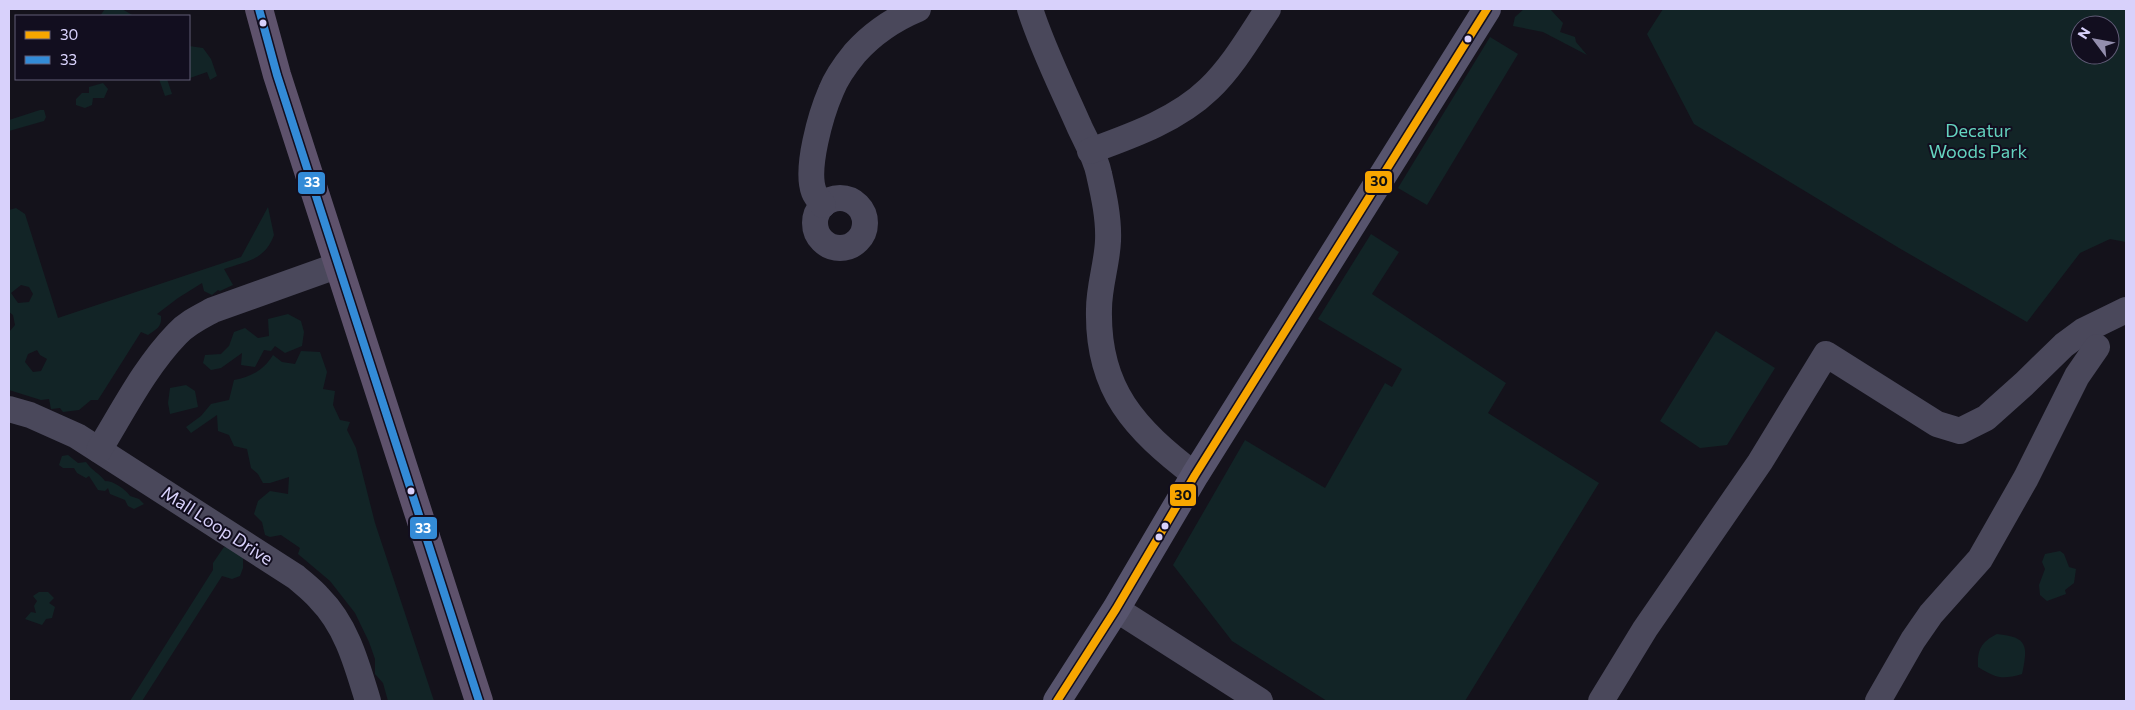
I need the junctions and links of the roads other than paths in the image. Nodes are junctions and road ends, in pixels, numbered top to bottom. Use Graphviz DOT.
graph roads {
  1 [pos="259,9"];
  2 [pos="918,9"];
  3 [pos="1030,9"];
  4 [pos="1268,9"];
  5 [pos="1487,9"];
  6 [pos="1090,151"];
  7 [pos="823,205"];
  8 [pos="339,265"];
  9 [pos="2126,310"];
  10 [pos="2090,339"];
  11 [pos="9,409"];
  12 [pos="99,450"];
  13 [pos="1195,475"];
  14 [pos="1116,609"];
  15 [pos="368,701"];
  16 [pos="479,701"];
  17 [pos="1057,701"];
  18 [pos="1260,701"];
  19 [pos="1600,701"];
  20 [pos="1878,701"];
  1 -- 8 [label="main road"];
  2 -- 7 [label="street"];
  3 -- 6 [label="street"];
  4 -- 6 [label="street"];
  5 -- 13 [label="street"];
  6 -- 13 [label="street"];
  8 -- 12 [label="street"];
  8 -- 16 [label="main road"];
  9 -- 10 [label="street"];
  10 -- 19 [label="street"];
  10 -- 20 [label="street"];
  11 -- 12 [label="street, Mall Loop Drive"];
  12 -- 15 [label="street, Mall Loop Drive"];
  13 -- 14 [label="street"];
  14 -- 17 [label="street"];
  14 -- 18 [label="street"];
}
